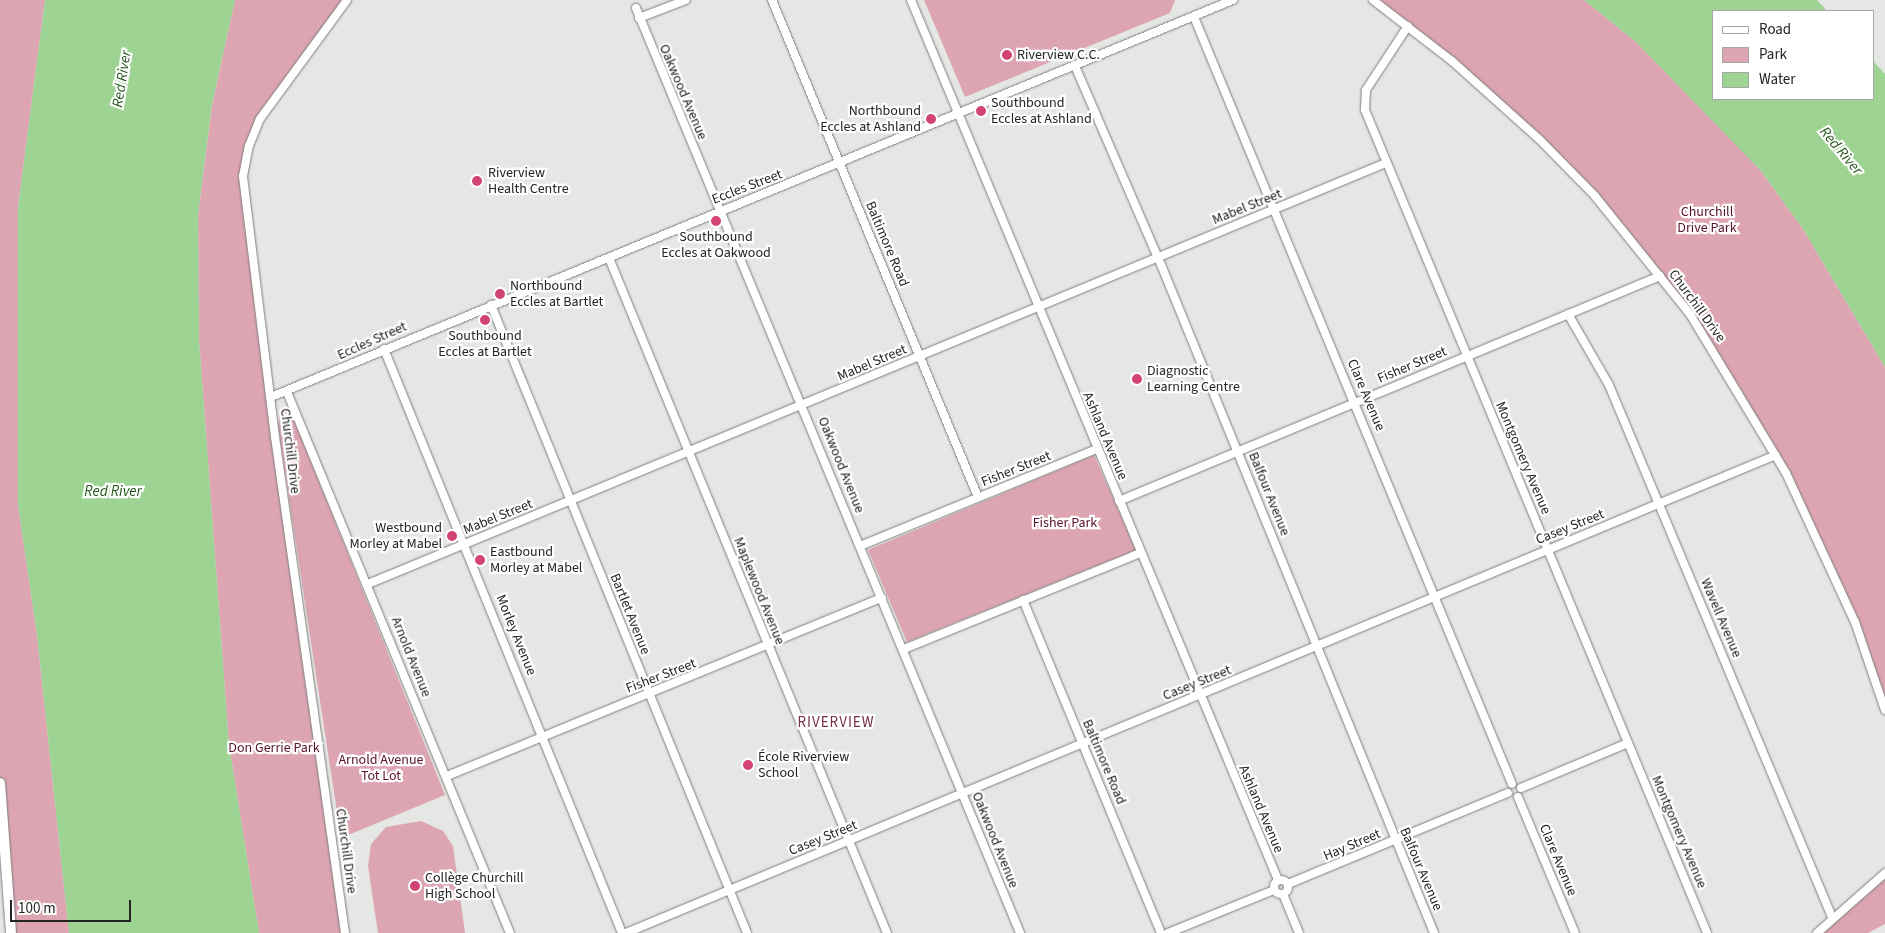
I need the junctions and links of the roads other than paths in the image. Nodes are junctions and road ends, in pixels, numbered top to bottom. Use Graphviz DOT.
graph roads {
  1 [pos="347,0"];
  2 [pos="686,0"];
  3 [pos="772,0"];
  4 [pos="911,0"];
  5 [pos="1233,0"];
  6 [pos="1373,0"];
  7 [pos="636,8"];
  8 [pos="1194,16"];
  9 [pos="638,18"];
  10 [pos="1408,26"];
  11 [pos="1075,66"];
  12 [pos="958,114"];
  13 [pos="840,163"];
  14 [pos="1386,163"];
  15 [pos="719,210"];
  16 [pos="1274,210"];
  17 [pos="1158,257"];
  18 [pos="609,258"];
  19 [pos="1660,276"];
  20 [pos="491,305"];
  21 [pos="1039,307"];
  22 [pos="1568,314"];
  23 [pos="384,349"];
  24 [pos="920,356"];
  25 [pos="1467,356"];
  26 [pos="287,392"];
  27 [pos="271,397"];
  28 [pos="1355,402"];
  29 [pos="803,405"];
  30 [pos="1097,449"];
  31 [pos="1239,452"];
  32 [pos="688,453"];
  33 [pos="1776,455"];
  34 [pos="978,498"];
  35 [pos="571,500"];
  36 [pos="1119,501"];
  37 [pos="1660,503"];
  38 [pos="465,543"];
  39 [pos="860,546"];
  40 [pos="1548,550"];
  41 [pos="1140,553"];
  42 [pos="368,584"];
  43 [pos="1436,596"];
  44 [pos="882,598"];
  45 [pos="1023,600"];
  46 [pos="768,647"];
  47 [pos="1315,647"];
  48 [pos="904,649"];
  49 [pos="649,693"];
  50 [pos="1200,695"];
  51 [pos="1885,710"];
  52 [pos="544,736"];
  53 [pos="1082,742"];
  54 [pos="1628,743"];
  55 [pos="447,776"];
  56 [pos="0,783"];
  57 [pos="1512,784"];
  58 [pos="1522,788"];
  59 [pos="962,793"];
  60 [pos="1508,793"];
  61 [pos="1518,798"];
  62 [pos="1395,840"];
  63 [pos="848,842"];
  64 [pos="3,858"];
  65 [pos="1885,873"];
  66 [pos="1278,880"];
  67 [pos="1288,884"];
  68 [pos="730,890"];
  69 [pos="1274,890"];
  70 [pos="1283,894"];
  71 [pos="1832,917"];
  72 [pos="11,933"];
  73 [pos="345,933"];
  74 [pos="510,933"];
  75 [pos="622,933"];
  76 [pos="626,933"];
  77 [pos="747,933"];
  78 [pos="887,933"];
  79 [pos="1020,933"];
  80 [pos="1161,933"];
  81 [pos="1168,933"];
  82 [pos="1299,933"];
  83 [pos="1434,933"];
  84 [pos="1575,933"];
  85 [pos="1707,933"];
  86 [pos="1817,933"];
  1 -- 27 [label="street, Churchill Drive"];
  2 -- 9 [label="street"];
  3 -- 13 [label="street, Baltimore Road"];
  4 -- 12 [label="street, Ashland Avenue"];
  5 -- 8 [label="street, Eccles Street"];
  6 -- 10 [label="street, Churchill Drive"];
  7 -- 9 [label="street, Oakwood Avenue"];
  8 -- 11 [label="street, Eccles Street"];
  8 -- 16 [label="street, Clare Avenue"];
  9 -- 15 [label="street, Oakwood Avenue"];
  10 -- 14 [label="street, Montgomery Avenue"];
  10 -- 19 [label="street, Churchill Drive"];
  11 -- 12 [label="street, Eccles Street"];
  11 -- 17 [label="street, Balfour Avenue"];
  12 -- 13 [label="street, Eccles Street"];
  12 -- 21 [label="street, Ashland Avenue"];
  13 -- 15 [label="street, Eccles Street"];
  13 -- 24 [label="street, Baltimore Road"];
  14 -- 16 [label="street, Mabel Street"];
  14 -- 25 [label="street, Montgomery Avenue"];
  15 -- 18 [label="street, Eccles Street"];
  15 -- 29 [label="street, Oakwood Avenue"];
  16 -- 17 [label="street, Mabel Street"];
  16 -- 28 [label="street, Clare Avenue"];
  17 -- 21 [label="street, Mabel Street"];
  17 -- 31 [label="street, Balfour Avenue"];
  18 -- 20 [label="street, Eccles Street"];
  18 -- 32 [label="street, Maplewood Avenue"];
  19 -- 22 [label="street, Fisher Street"];
  19 -- 33 [label="street, Churchill Drive"];
  20 -- 23 [label="street, Eccles Street"];
  20 -- 35 [label="street, Bartlet Avenue"];
  21 -- 24 [label="street, Mabel Street"];
  21 -- 30 [label="street, Ashland Avenue"];
  22 -- 25 [label="street, Fisher Street"];
  22 -- 37 [label="street, Wavell Avenue"];
  23 -- 26 [label="street, Eccles Street"];
  23 -- 38 [label="street, Morley Avenue"];
  24 -- 29 [label="street, Mabel Street"];
  24 -- 34 [label="street, Baltimore Road"];
  25 -- 28 [label="street, Fisher Street"];
  25 -- 40 [label="street, Montgomery Avenue"];
  26 -- 27 [label="street, Eccles Street"];
  26 -- 42 [label="street, Arnold Avenue"];
  27 -- 73 [label="street, Churchill Drive"];
  28 -- 31 [label="street, Fisher Street"];
  28 -- 43 [label="street, Clare Avenue"];
  29 -- 32 [label="street, Mabel Street"];
  29 -- 39 [label="street, Oakwood Avenue"];
  30 -- 34 [label="street, Fisher Street"];
  30 -- 36 [label="street, Ashland Avenue"];
  31 -- 36 [label="street, Fisher Street"];
  31 -- 47 [label="street, Balfour Avenue"];
  32 -- 35 [label="street, Mabel Street"];
  32 -- 46 [label="street, Maplewood Avenue"];
  33 -- 37 [label="street, Casey Street"];
  33 -- 51 [label="street, Churchill Drive"];
  34 -- 39 [label="street, Fisher Street"];
  35 -- 38 [label="street, Mabel Street"];
  35 -- 49 [label="street, Bartlet Avenue"];
  36 -- 41 [label="street, Ashland Avenue"];
  37 -- 40 [label="street, Casey Street"];
  37 -- 71 [label="street, Wavell Avenue"];
  38 -- 42 [label="street, Mabel Street"];
  38 -- 52 [label="street, Morley Avenue"];
  39 -- 44 [label="street, Oakwood Avenue"];
  40 -- 43 [label="street, Casey Street"];
  40 -- 54 [label="street, Montgomery Avenue"];
  41 -- 45 [label="street"];
  41 -- 50 [label="street, Ashland Avenue"];
  42 -- 55 [label="street, Arnold Avenue"];
  43 -- 47 [label="street, Casey Street"];
  43 -- 57 [label="street, Clare Avenue"];
  44 -- 46 [label="street, Fisher Street"];
  44 -- 48 [label="street, Oakwood Avenue"];
  45 -- 48 [label="street"];
  45 -- 53 [label="street, Baltimore Road"];
  46 -- 49 [label="street, Fisher Street"];
  46 -- 63 [label="street, Maplewood Avenue"];
  47 -- 50 [label="street, Casey Street"];
  47 -- 62 [label="street, Balfour Avenue"];
  48 -- 59 [label="street, Oakwood Avenue"];
  49 -- 52 [label="street, Fisher Street"];
  49 -- 68 [label="street, Bartlet Avenue"];
  50 -- 53 [label="street, Casey Street"];
  50 -- 66 [label="street, Ashland Avenue"];
  52 -- 55 [label="street, Fisher Street"];
  52 -- 75 [label="street, Morley Avenue"];
  53 -- 59 [label="street, Casey Street"];
  53 -- 80 [label="street, Baltimore Road"];
  54 -- 58 [label="street"];
  54 -- 85 [label="street, Montgomery Avenue"];
  55 -- 74 [label="street, Arnold Avenue"];
  56 -- 64 [label="street"];
  57 -- 58 [label="street"];
  57 -- 60 [label="street"];
  58 -- 61 [label="street"];
  59 -- 63 [label="street, Casey Street"];
  59 -- 79 [label="street, Oakwood Avenue"];
  60 -- 61 [label="street"];
  60 -- 62 [label="street, Hay Street"];
  61 -- 84 [label="street, Clare Avenue"];
  62 -- 67 [label="street, Hay Street"];
  62 -- 83 [label="street, Balfour Avenue"];
  63 -- 68 [label="street, Casey Street"];
  63 -- 78 [label="street, Maplewood Avenue"];
  64 -- 72 [label="street"];
  65 -- 71 [label="street"];
  66 -- 67 [label="street"];
  66 -- 69 [label="street"];
  67 -- 70 [label="street"];
  68 -- 76 [label="street, Casey Street"];
  68 -- 77 [label="street, Bartlet Avenue"];
  69 -- 70 [label="street"];
  69 -- 81 [label="street"];
  70 -- 82 [label="street"];
  71 -- 86 [label="street"];
}
